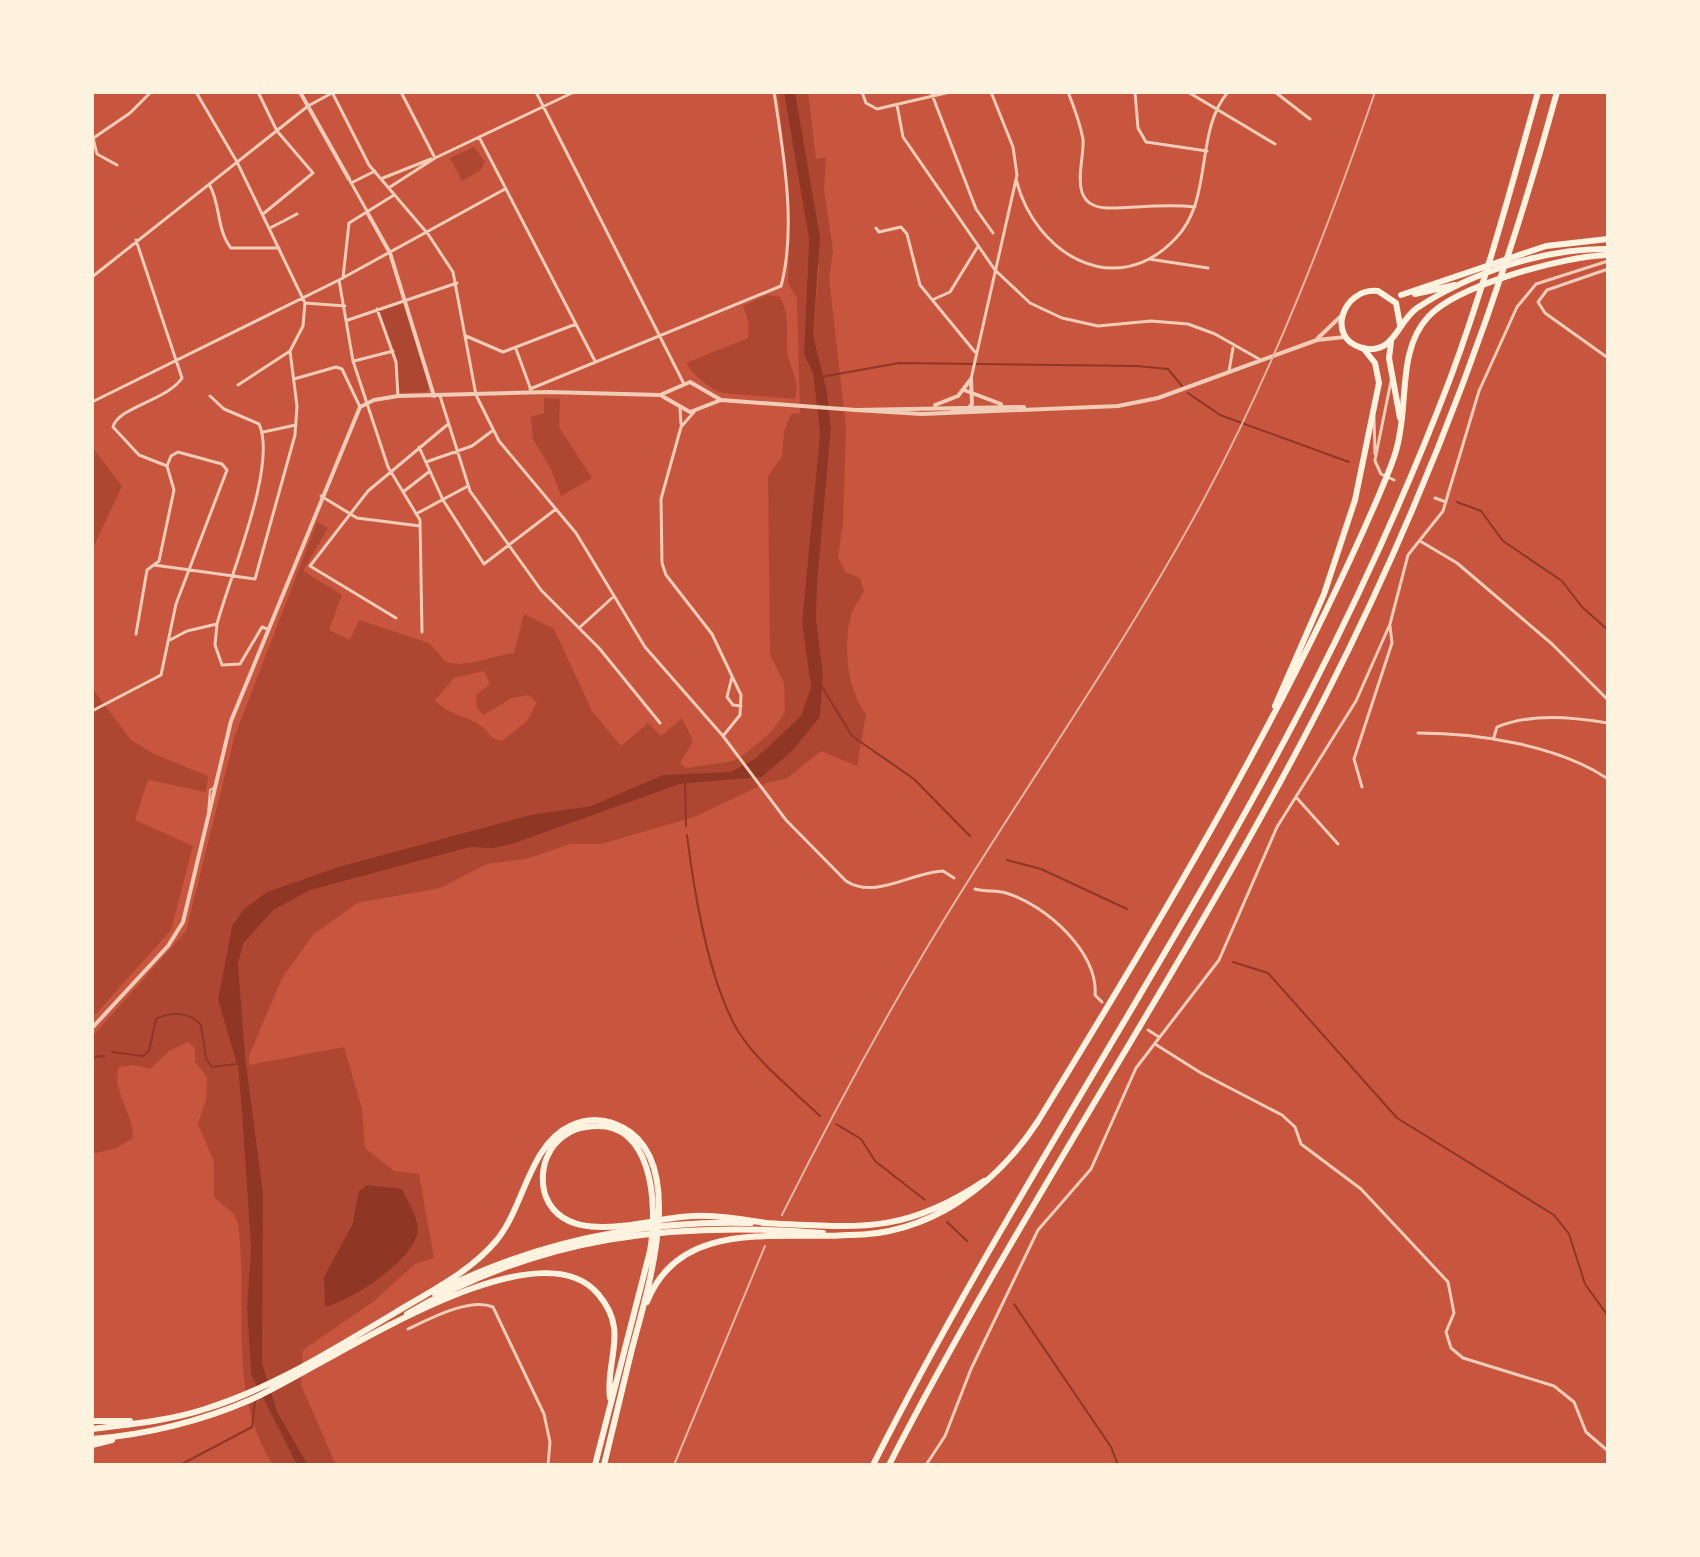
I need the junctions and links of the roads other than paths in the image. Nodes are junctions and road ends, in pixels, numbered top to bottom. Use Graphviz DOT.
graph roads {
  1 [pos="151,92"];
  2 [pos="196,92"];
  3 [pos="258,92"];
  4 [pos="300,92"];
  5 [pos="333,92"];
  6 [pos="401,92"];
  7 [pos="536,92"];
  8 [pos="574,92"];
  9 [pos="774,92"];
  10 [pos="862,92"];
  11 [pos="950,92"];
  12 [pos="991,92"];
  13 [pos="1068,92"];
  14 [pos="1135,92"];
  15 [pos="1188,92"];
  16 [pos="1228,92"];
  17 [pos="1275,92"];
  18 [pos="1538,92"];
  19 [pos="1557,92"];
  20 [pos="932,94"];
  21 [pos="897,105"];
  22 [pos="308,106"];
  23 [pos="1215,107"];
  24 [pos="545,108"];
  25 [pos="1310,119"];
  26 [pos="277,131"];
  27 [pos="93,137"];
  28 [pos="479,137"];
  29 [pos="1275,144"];
  30 [pos="1207,151"];
  31 [pos="435,158"];
  32 [pos="237,162"];
  33 [pos="117,165"];
  34 [pos="375,171"];
  35 [pos="382,179"];
  36 [pos="1016,179"];
  37 [pos="350,181"];
  38 [pos="209,184"];
  39 [pos="390,187"];
  40 [pos="505,189"];
  41 [pos="395,194"];
  42 [pos="1195,207"];
  43 [pos="367,212"];
  44 [pos="263,214"];
  45 [pos="297,214"];
  46 [pos="270,228"];
  47 [pos="876,228"];
  48 [pos="993,233"];
  49 [pos="428,234"];
  50 [pos="1608,239"];
  51 [pos="136,240"];
  52 [pos="978,246"];
  53 [pos="279,248"];
  54 [pos="1608,249"];
  55 [pos="390,253"];
  56 [pos="1608,258"];
  57 [pos="1149,259"];
  58 [pos="1208,268"];
  59 [pos="1608,269"];
  60 [pos="995,270"];
  61 [pos="92,277"];
  62 [pos="341,279"];
  63 [pos="1470,282"];
  64 [pos="457,283"];
  65 [pos="1401,295"];
  66 [pos="1390,297"];
  67 [pos="304,300"];
  68 [pos="405,300"];
  69 [pos="932,300"];
  70 [pos="345,306"];
  71 [pos="377,309"];
  72 [pos="1342,315"];
  73 [pos="348,320"];
  74 [pos="576,324"];
  75 [pos="1400,325"];
  76 [pos="659,335"];
  77 [pos="466,336"];
  78 [pos="1347,338"];
  79 [pos="1317,340"];
  80 [pos="1391,341"];
  81 [pos="1233,348"];
  82 [pos="1363,348"];
  83 [pos="516,349"];
  84 [pos="290,351"];
  85 [pos="393,351"];
  86 [pos="976,356"];
  87 [pos="1608,358"];
  88 [pos="178,359"];
  89 [pos="1262,360"];
  90 [pos="353,361"];
  91 [pos="596,362"];
  92 [pos="1228,373"];
  93 [pos="1392,378"];
  94 [pos="294,379"];
  95 [pos="971,379"];
  96 [pos="684,384"];
  97 [pos="238,385"];
  98 [pos="678,389"];
  99 [pos="703,389"];
  100 [pos="964,390"];
  101 [pos="531,391"];
  102 [pos="974,393"];
  103 [pos="476,395"];
  104 [pos="660,395"];
  105 [pos="210,396"];
  106 [pos="398,396"];
  107 [pos="437,396"];
  108 [pos="958,396"];
  109 [pos="721,400"];
  110 [pos="92,402"];
  111 [pos="366,403"];
  112 [pos="679,406"];
  113 [pos="360,407"];
  114 [pos="703,407"];
  115 [pos="968,407"];
  116 [pos="1024,407"];
  117 [pos="922,408"];
  118 [pos="1033,409"];
  119 [pos="856,410"];
  120 [pos="694,412"];
  121 [pos="998,412"];
  122 [pos="914,414"];
  123 [pos="1374,414"];
  124 [pos="296,425"];
  125 [pos="447,425"];
  126 [pos="1401,425"];
  127 [pos="681,427"];
  128 [pos="492,431"];
  129 [pos="263,432"];
  130 [pos="419,447"];
  131 [pos="456,452"];
  132 [pos="1375,460"];
  133 [pos="426,462"];
  134 [pos="167,466"];
  135 [pos="391,471"];
  136 [pos="430,471"];
  137 [pos="1394,480"];
  138 [pos="468,486"];
  139 [pos="403,492"];
  140 [pos="321,496"];
  141 [pos="1435,498"];
  142 [pos="443,500"];
  143 [pos="1446,502"];
  144 [pos="556,509"];
  145 [pos="349,513"];
  146 [pos="416,514"];
  147 [pos="420,526"];
  148 [pos="1420,541"];
  149 [pos="509,545"];
  150 [pos="154,565"];
  151 [pos="187,571"];
  152 [pos="230,574"];
  153 [pos="612,598"];
  154 [pos="396,618"];
  155 [pos="217,624"];
  156 [pos="1390,626"];
  157 [pos="579,628"];
  158 [pos="267,629"];
  159 [pos="422,632"];
  160 [pos="136,634"];
  161 [pos="166,642"];
  162 [pos="732,677"];
  163 [pos="1608,700"];
  164 [pos="742,706"];
  165 [pos="92,711"];
  166 [pos="660,723"];
  167 [pos="1608,723"];
  168 [pos="1418,733"];
  169 [pos="723,736"];
  170 [pos="1494,737"];
  171 [pos="1260,739"];
  172 [pos="1608,779"];
  173 [pos="1362,787"];
  174 [pos="1296,797"];
  175 [pos="1338,844"];
  176 [pos="954,878"];
  177 [pos="975,889"];
  178 [pos="1102,1002"];
  179 [pos="92,1028"];
  180 [pos="1148,1030"];
  181 [pos="1159,1037"];
  182 [pos="1155,1043"];
  183 [pos="998,1172"];
  184 [pos="655,1192"];
  185 [pos="766,1223"];
  186 [pos="850,1235"];
  187 [pos="651,1260"];
  188 [pos="405,1311"];
  189 [pos="640,1320"];
  190 [pos="408,1329"];
  191 [pos="611,1402"];
  192 [pos="92,1421"];
  193 [pos="150,1426"];
  194 [pos="92,1429"];
  195 [pos="92,1439"];
  196 [pos="92,1445"];
  197 [pos="1608,1451"];
  198 [pos="548,1465"];
  199 [pos="595,1465"];
  200 [pos="604,1465"];
  201 [pos="873,1465"];
  202 [pos="889,1465"];
  203 [pos="926,1465"];
  1 -- 27 [label="street"];
  2 -- 32 [label="street"];
  3 -- 26 [label="street"];
  4 -- 22 [label="street"];
  5 -- 22 [label="street"];
  5 -- 34 [label="street"];
  6 -- 31 [label="street"];
  7 -- 24 [label="street"];
  8 -- 24 [label="street"];
  9 -- 76 [label="street"];
  10 -- 21 [label="street"];
  11 -- 20 [label="street"];
  12 -- 36 [label="street"];
  13 -- 42 [label="street"];
  14 -- 30 [label="street"];
  15 -- 23 [label="street"];
  16 -- 23 [label="street"];
  17 -- 25 [label="street"];
  18 -- 201 [label="main road"];
  19 -- 202 [label="main road"];
  20 -- 21 [label="street"];
  20 -- 48 [label="street"];
  21 -- 52 [label="street"];
  22 -- 26 [label="street"];
  22 -- 37 [label="street"];
  23 -- 29 [label="street"];
  23 -- 30 [label="street"];
  24 -- 28 [label="street"];
  24 -- 76 [label="street"];
  26 -- 32 [label="street"];
  26 -- 44 [label="street"];
  27 -- 33 [label="street"];
  28 -- 31 [label="street"];
  28 -- 40 [label="street"];
  30 -- 42 [label="street"];
  31 -- 35 [label="street"];
  31 -- 39 [label="street"];
  32 -- 38 [label="street"];
  32 -- 44 [label="street"];
  34 -- 35 [label="street"];
  34 -- 37 [label="street"];
  35 -- 39 [label="street"];
  36 -- 57 [label="street"];
  36 -- 60 [label="street"];
  37 -- 43 [label="street"];
  38 -- 51 [label="street"];
  38 -- 53 [label="street"];
  39 -- 41 [label="street"];
  40 -- 49 [label="street"];
  40 -- 74 [label="street"];
  41 -- 43 [label="street"];
  41 -- 49 [label="street"];
  42 -- 57 [label="street"];
  43 -- 55 [label="street"];
  43 -- 62 [label="street"];
  44 -- 46 [label="street"];
  45 -- 46 [label="street"];
  46 -- 53 [label="street"];
  47 -- 69 [label="street"];
  49 -- 55 [label="street"];
  49 -- 64 [label="street"];
  50 -- 65 [label="main road"];
  51 -- 61 [label="street"];
  51 -- 88 [label="street"];
  52 -- 60 [label="street"];
  52 -- 69 [label="street"];
  53 -- 67 [label="street"];
  54 -- 63 [label="main road"];
  55 -- 62 [label="street"];
  55 -- 68 [label="street"];
  56 -- 126 [label="main road"];
  56 -- 143 [label="street"];
  57 -- 58 [label="street"];
  59 -- 87 [label="street"];
  60 -- 81 [label="street"];
  60 -- 86 [label="street"];
  62 -- 67 [label="street"];
  62 -- 70 [label="street"];
  63 -- 65 [label="main road"];
  63 -- 75 [label="main road"];
  64 -- 68 [label="street"];
  64 -- 77 [label="street"];
  65 -- 66 [label="main road"];
  66 -- 72 [label="main road"];
  66 -- 75 [label="main road"];
  67 -- 70 [label="street"];
  67 -- 84 [label="street"];
  67 -- 88 [label="street"];
  68 -- 71 [label="street"];
  68 -- 107 [label="street"];
  69 -- 86 [label="street"];
  70 -- 73 [label="street"];
  71 -- 73 [label="street"];
  71 -- 85 [label="street"];
  72 -- 78 [label="main road"];
  72 -- 79 [label="street"];
  73 -- 90 [label="street"];
  74 -- 83 [label="street"];
  74 -- 91 [label="street"];
  75 -- 80 [label="main road"];
  76 -- 91 [label="street"];
  76 -- 96 [label="street"];
  77 -- 83 [label="street"];
  77 -- 103 [label="street"];
  78 -- 79 [label="street"];
  78 -- 82 [label="main road"];
  79 -- 89 [label="street"];
  80 -- 82 [label="main road"];
  80 -- 93 [label="main road"];
  81 -- 89 [label="street"];
  81 -- 92 [label="street"];
  82 -- 123 [label="main road"];
  83 -- 101 [label="street"];
  84 -- 94 [label="street"];
  84 -- 97 [label="street"];
  85 -- 90 [label="street"];
  85 -- 106 [label="street"];
  86 -- 95 [label="street"];
  88 -- 110 [label="street"];
  88 -- 134 [label="street"];
  89 -- 92 [label="street"];
  90 -- 111 [label="street"];
  91 -- 101 [label="street"];
  92 -- 118 [label="street"];
  93 -- 126 [label="main road"];
  93 -- 132 [label="street"];
  94 -- 113 [label="street"];
  94 -- 124 [label="street"];
  95 -- 100 [label="street"];
  95 -- 102 [label="street"];
  96 -- 98 [label="street"];
  96 -- 99 [label="street"];
  98 -- 104 [label="street"];
  98 -- 112 [label="street"];
  99 -- 109 [label="street"];
  99 -- 114 [label="street"];
  100 -- 102 [label="street"];
  100 -- 108 [label="street"];
  101 -- 103 [label="street"];
  101 -- 104 [label="street"];
  102 -- 115 [label="street"];
  102 -- 116 [label="street"];
  103 -- 107 [label="street"];
  103 -- 128 [label="street"];
  104 -- 112 [label="street"];
  105 -- 129 [label="street"];
  106 -- 107 [label="street"];
  106 -- 111 [label="street"];
  107 -- 125 [label="street"];
  108 -- 115 [label="street"];
  108 -- 117 [label="street"];
  109 -- 114 [label="street"];
  109 -- 119 [label="street"];
  111 -- 113 [label="street"];
  111 -- 135 [label="street"];
  112 -- 120 [label="street"];
  112 -- 127 [label="street"];
  113 -- 140 [label="street"];
  114 -- 120 [label="street"];
  115 -- 116 [label="street"];
  115 -- 117 [label="street"];
  115 -- 121 [label="street"];
  115 -- 122 [label="street"];
  116 -- 118 [label="street"];
  117 -- 119 [label="street"];
  118 -- 121 [label="street"];
  119 -- 122 [label="street"];
  120 -- 127 [label="street"];
  121 -- 122 [label="street"];
  123 -- 132 [label="street"];
  123 -- 171 [label="main road"];
  124 -- 129 [label="street"];
  124 -- 152 [label="street"];
  125 -- 130 [label="street"];
  125 -- 131 [label="street"];
  126 -- 171 [label="main road"];
  127 -- 162 [label="street"];
  128 -- 131 [label="street"];
  128 -- 144 [label="street"];
  129 -- 152 [label="street"];
  130 -- 133 [label="street"];
  130 -- 135 [label="street"];
  131 -- 133 [label="street"];
  131 -- 138 [label="street"];
  132 -- 137 [label="street"];
  133 -- 136 [label="street"];
  134 -- 150 [label="street"];
  134 -- 151 [label="street"];
  135 -- 139 [label="street"];
  135 -- 145 [label="street"];
  136 -- 139 [label="street"];
  136 -- 142 [label="street"];
  138 -- 142 [label="street"];
  138 -- 149 [label="street"];
  139 -- 146 [label="street"];
  140 -- 145 [label="street"];
  140 -- 158 [label="street"];
  141 -- 143 [label="street"];
  142 -- 146 [label="street"];
  142 -- 149 [label="street"];
  143 -- 148 [label="street"];
  144 -- 149 [label="street"];
  144 -- 153 [label="street"];
  145 -- 147 [label="street"];
  145 -- 154 [label="street"];
  146 -- 147 [label="street"];
  147 -- 159 [label="street"];
  148 -- 156 [label="street"];
  148 -- 163 [label="street"];
  149 -- 157 [label="street"];
  150 -- 151 [label="street"];
  150 -- 160 [label="street"];
  151 -- 152 [label="street"];
  151 -- 161 [label="street"];
  152 -- 155 [label="street"];
  153 -- 157 [label="street"];
  153 -- 169 [label="street"];
  155 -- 158 [label="street"];
  155 -- 161 [label="street"];
  156 -- 173 [label="street"];
  156 -- 174 [label="street"];
  157 -- 166 [label="street"];
  158 -- 179 [label="street"];
  161 -- 165 [label="street"];
  162 -- 164 [label="street"];
  162 -- 164 [label="street"];
  164 -- 169 [label="street"];
  167 -- 170 [label="street"];
  168 -- 170 [label="street"];
  169 -- 176 [label="street"];
  170 -- 172 [label="street"];
  171 -- 183 [label="main road"];
  174 -- 175 [label="street"];
  174 -- 181 [label="street"];
  177 -- 178 [label="street"];
  180 -- 181 [label="street"];
  181 -- 182 [label="street"];
  182 -- 197 [label="street"];
  182 -- 203 [label="street"];
  183 -- 185 [label="main road"];
  183 -- 186 [label="main road"];
  184 -- 185 [label="main road"];
  184 -- 187 [label="main road"];
  184 -- 188 [label="main road"];
  185 -- 188 [label="main road"];
  186 -- 188 [label="main road"];
  186 -- 189 [label="main road"];
  187 -- 189 [label="main road"];
  187 -- 191 [label="main road"];
  188 -- 191 [label="main road"];
  188 -- 193 [label="main road"];
  189 -- 200 [label="main road"];
  190 -- 198 [label="street"];
  191 -- 199 [label="main road"];
  192 -- 193 [label="main road"];
  193 -- 194 [label="main road"];
  193 -- 195 [label="main road"];
  193 -- 196 [label="main road"];
}
